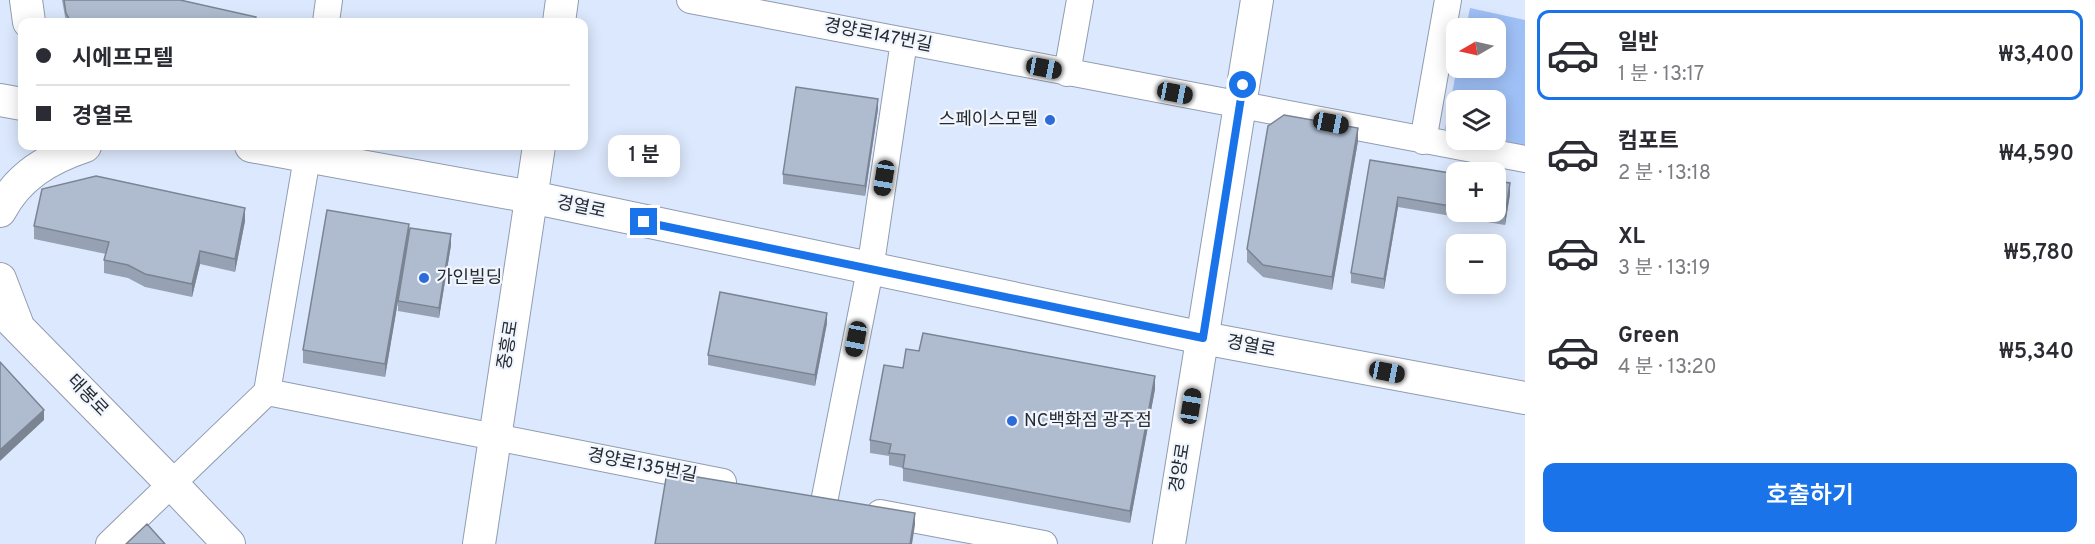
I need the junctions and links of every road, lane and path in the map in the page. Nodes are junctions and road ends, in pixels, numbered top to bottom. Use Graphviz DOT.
graph roads {
  1 [pos="26,0"];
  2 [pos="329,0"];
  3 [pos="562,0"];
  4 [pos="690,0"];
  5 [pos="1080,0"];
  6 [pos="1257,0"];
  7 [pos="1448,0"];
  8 [pos="28,18"];
  9 [pos="327,18"];
  10 [pos="560,18"];
  11 [pos="904,41"];
  12 [pos="1067,73"];
  13 [pos="0,100"];
  14 [pos="18,103"];
  15 [pos="1239,106"];
  16 [pos="1423,141"];
  17 [pos="75,150"];
  18 [pos="538,150"];
  19 [pos="308,151"];
  20 [pos="1525,159"];
  21 [pos="531,197"];
  22 [pos="0,211"];
  23 [pos="870,270"];
  24 [pos="0,279"];
  25 [pos="6,318"];
  26 [pos="1203,338"];
  27 [pos="267,392"];
  28 [pos="1525,398"];
  29 [pos="494,437"];
  30 [pos="172,483"];
  31 [pos="744,486"];
  32 [pos="1016,542"];
  33 [pos="109,544"];
  34 [pos="230,544"];
  35 [pos="479,544"];
  36 [pos="1044,544"];
  37 [pos="1169,544"];
  1 -- 8 [label="street"];
  2 -- 9 [label="street"];
  3 -- 10 [label="street"];
  4 -- 11 [label="street, 경양로147번길"];
  5 -- 12 [label="street"];
  6 -- 15 [label="street, 경양로"];
  7 -- 16 [label="street"];
  11 -- 12 [label="street, 경양로147번길"];
  11 -- 23 [label="street"];
  12 -- 15 [label="street, 경양로147번길"];
  13 -- 14 [label="street"];
  15 -- 16 [label="street, 경양로147번길"];
  15 -- 26 [label="street, 경양로"];
  16 -- 20 [label="street, 경양로147번길"];
  17 -- 22 [label="street"];
  18 -- 21 [label="street, 중흥로"];
  19 -- 21 [label="street, 경열로"];
  19 -- 27 [label="street"];
  21 -- 23 [label="street, 경열로"];
  21 -- 29 [label="street, 중흥로"];
  23 -- 26 [label="street, 경열로"];
  23 -- 32 [label="street"];
  24 -- 25 [label="street"];
  25 -- 30 [label="street, 태봉로"];
  26 -- 28 [label="street, 경열로"];
  26 -- 37 [label="street, 경양로"];
  27 -- 29 [label="street, 경양로135번길"];
  27 -- 30 [label="street"];
  29 -- 31 [label="street, 경양로135번길"];
  29 -- 35 [label="street, 중흥로"];
  30 -- 33 [label="street"];
  30 -- 34 [label="street, 태봉로"];
  32 -- 36 [label="street"];
}
